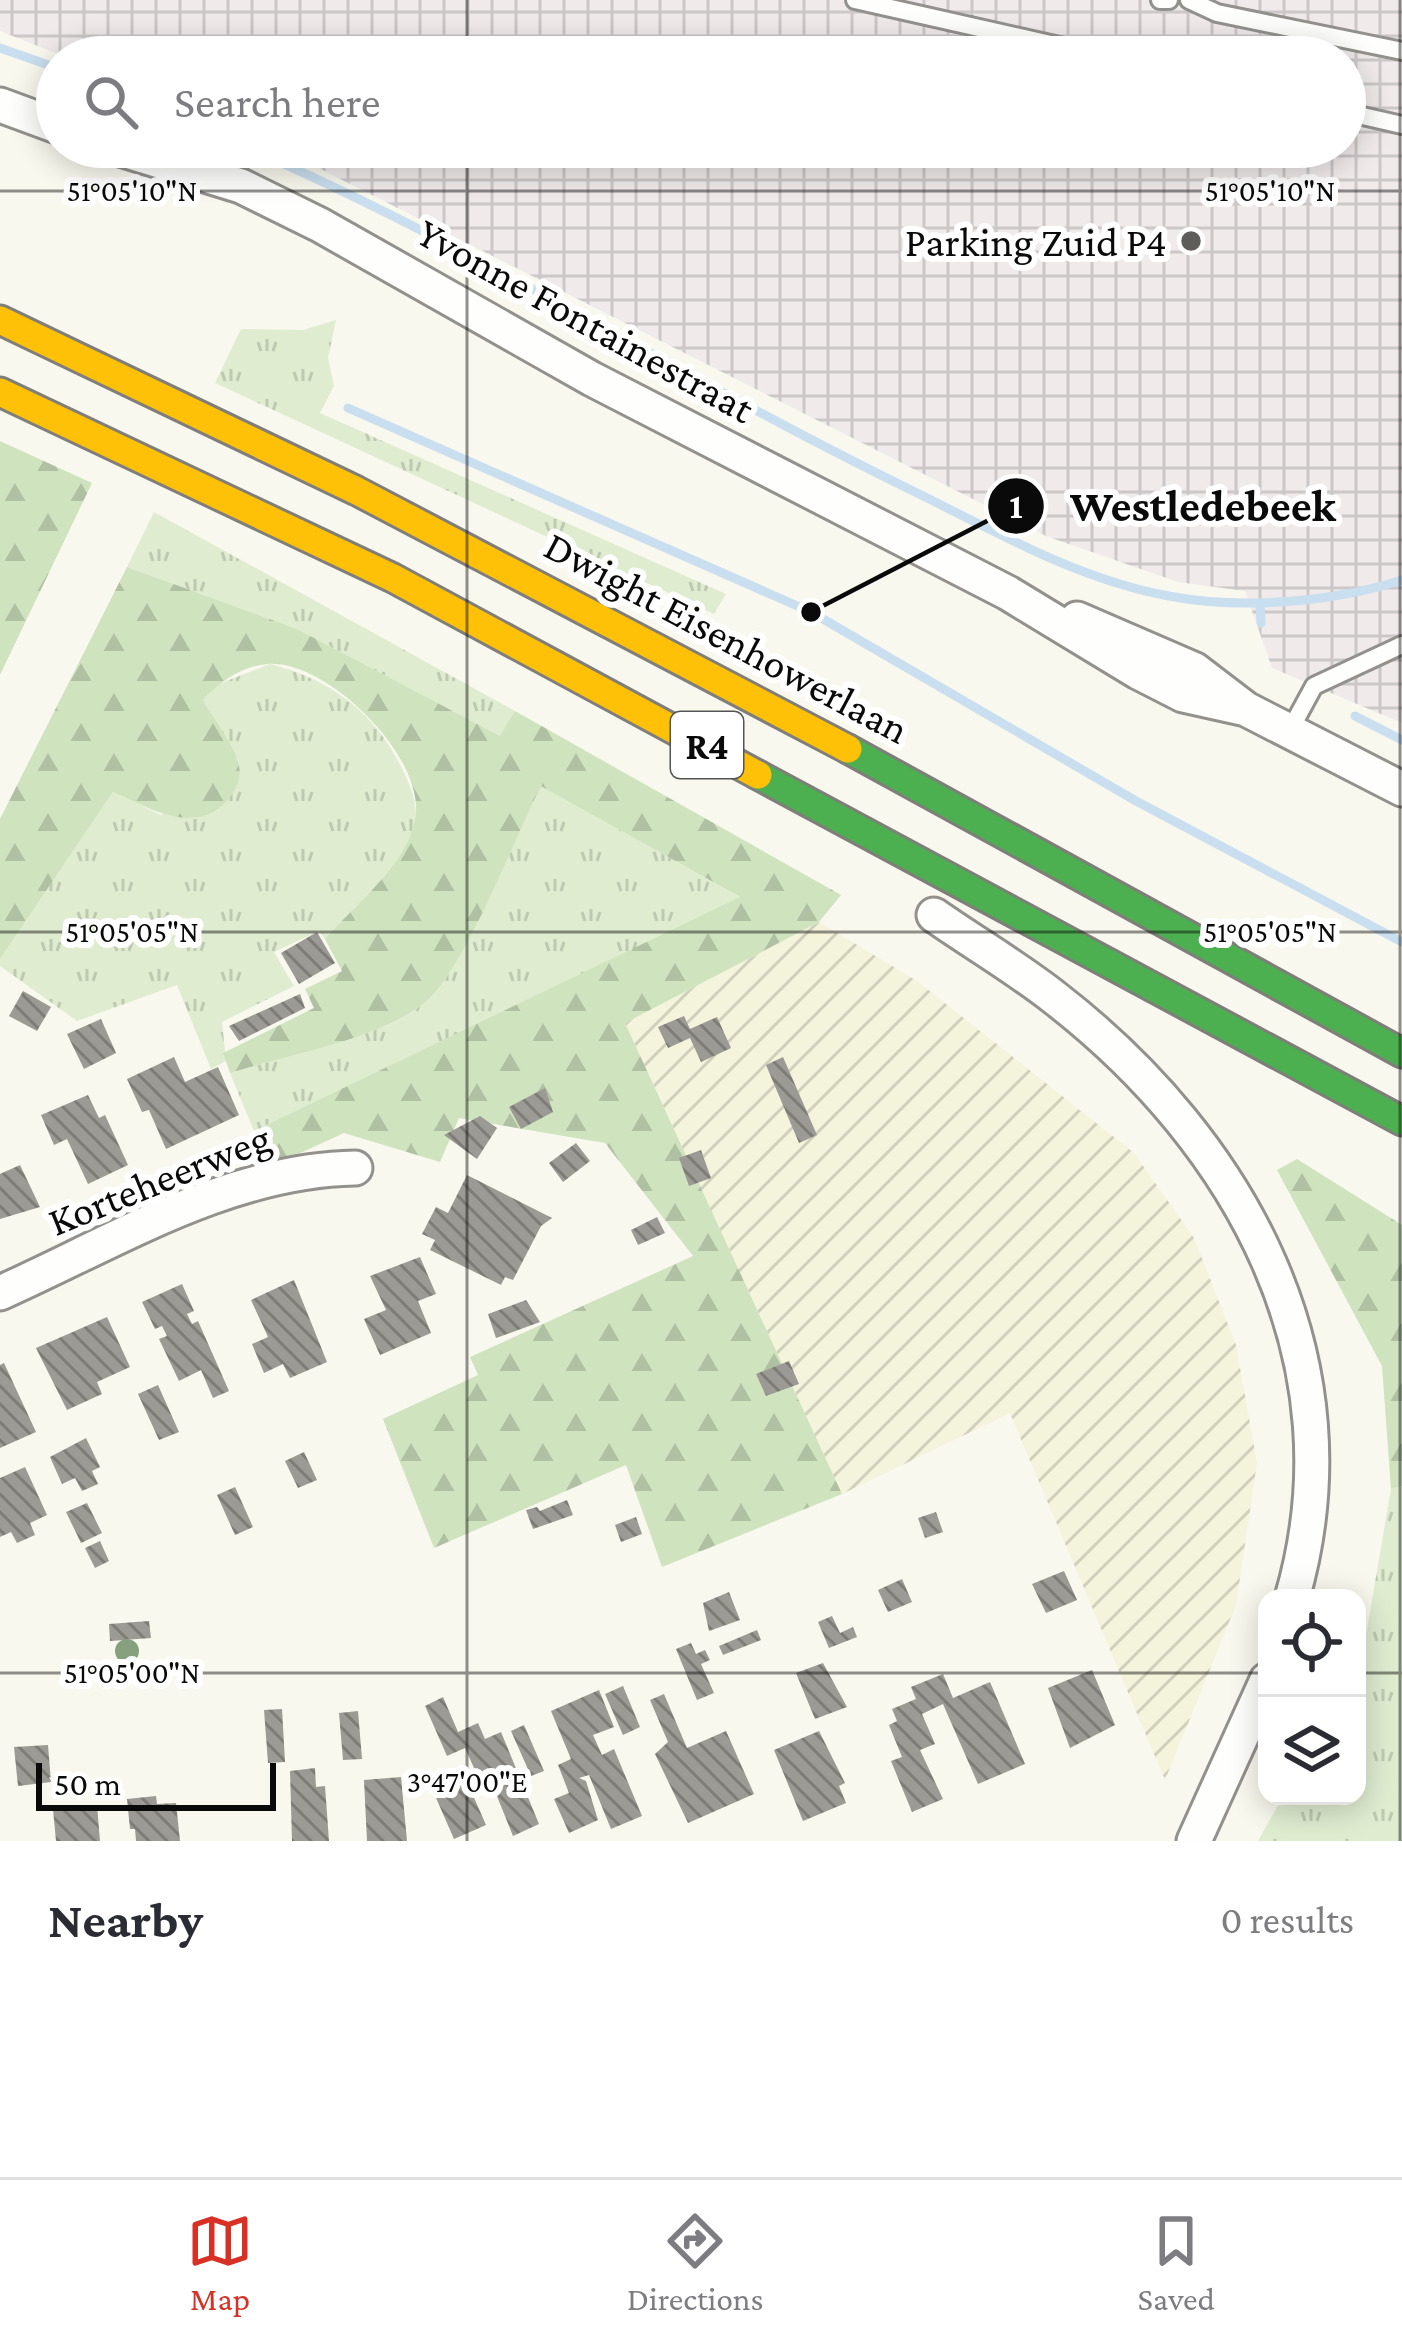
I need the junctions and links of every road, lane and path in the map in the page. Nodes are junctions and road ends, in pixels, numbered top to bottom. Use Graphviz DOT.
graph roads {
  1 [pos="855,0"];
  2 [pos="1189,0"];
  3 [pos="1015,36"];
  4 [pos="1329,36"];
  5 [pos="1366,44"];
  6 [pos="1402,51"];
  7 [pos="0,105"];
  8 [pos="1366,117"];
  9 [pos="36,118"];
  10 [pos="1402,125"];
  11 [pos="182,168"];
  12 [pos="0,320"];
  13 [pos="0,392"];
  14 [pos="1402,645"];
  15 [pos="1289,732"];
  16 [pos="1402,790"];
  17 [pos="934,915"];
  18 [pos="1402,1053"];
  19 [pos="1402,1121"];
  20 [pos="356,1168"];
  21 [pos="0,1293"];
  22 [pos="1295,1589"];
  23 [pos="1259,1697"];
  24 [pos="1194,1841"];
  1 -- 3 [label="lane"];
  2 -- 4 [label="lane"];
  5 -- 6 [label="lane"];
  7 -- 9 [label="street"];
  8 -- 10 [label="lane"];
  11 -- 15 [label="street, Yvonne Fontainestraat"];
  12 -- 18 [label="highway, Dwight Eisenhowerlaan / R4"];
  13 -- 19 [label="highway, R4"];
  14 -- 15 [label="lane"];
  15 -- 16 [label="street, Yvonne Fontainestraat"];
  17 -- 22 [label="street"];
  20 -- 21 [label="street, Korteheerweg"];
  23 -- 24 [label="street"];
}
